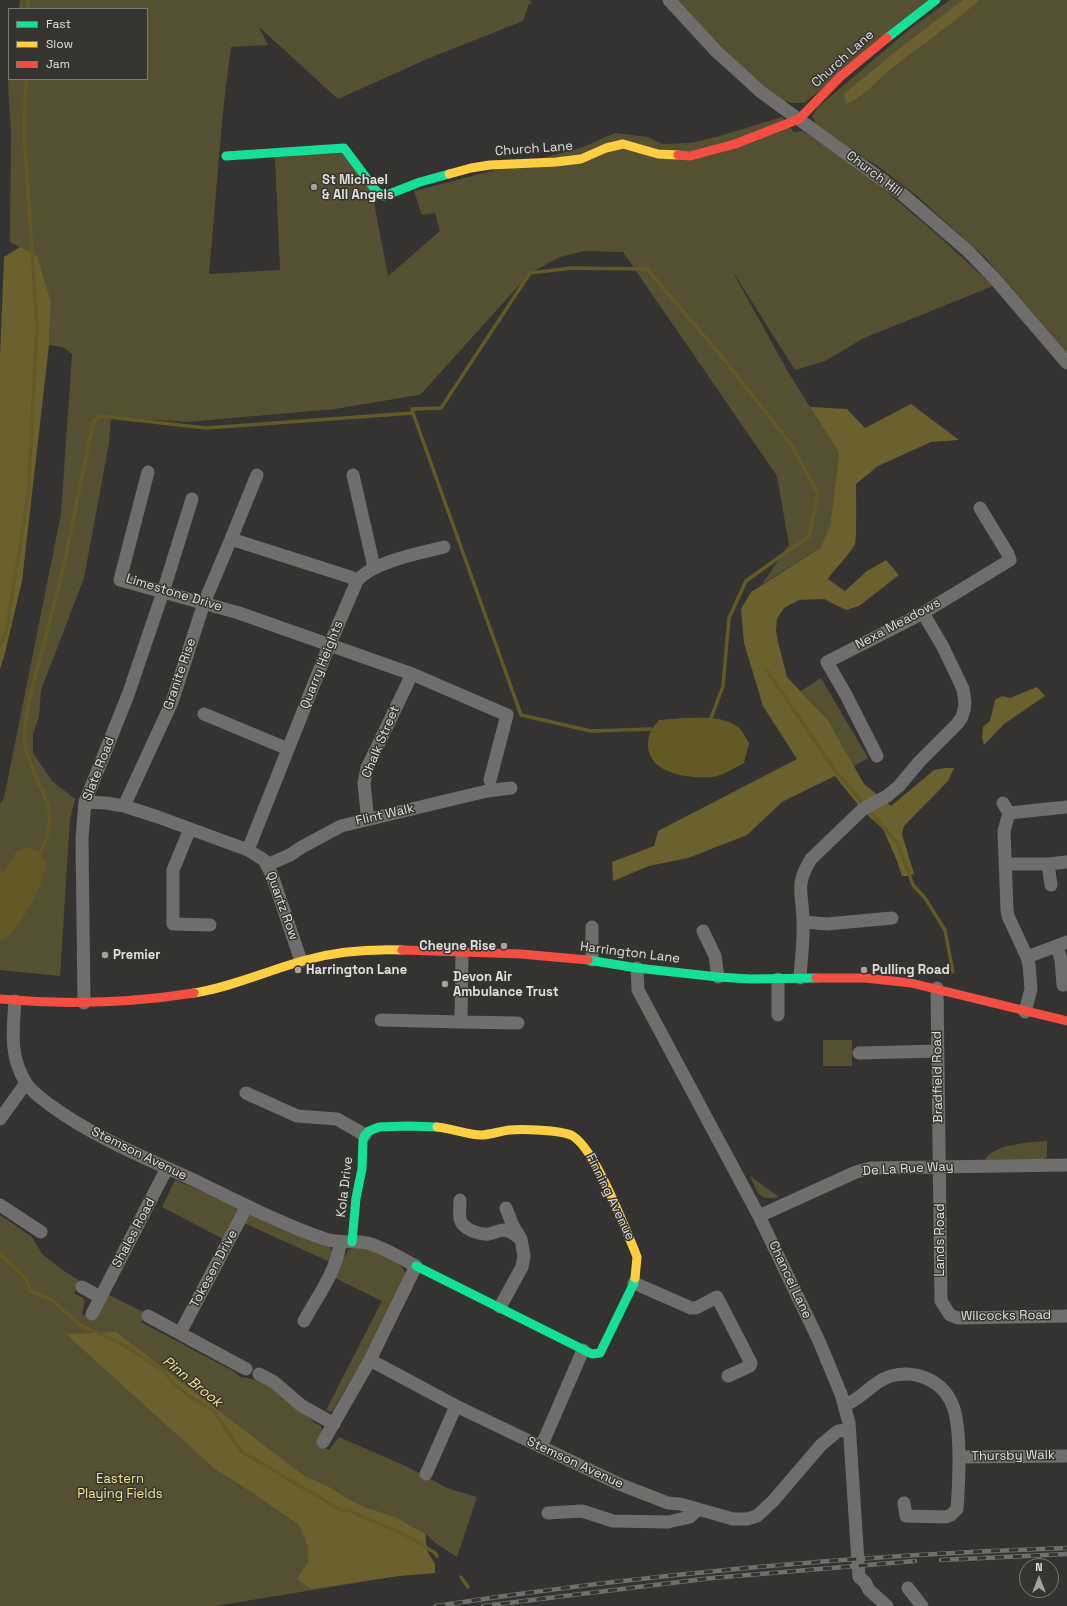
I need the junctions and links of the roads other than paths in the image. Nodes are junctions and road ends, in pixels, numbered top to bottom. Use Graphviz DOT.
graph roads {
  1 [pos="669,0"];
  2 [pos="936,0"];
  3 [pos="799,119"];
  4 [pos="226,156"];
  5 [pos="1067,363"];
  6 [pos="148,472"];
  7 [pos="257,475"];
  8 [pos="353,475"];
  9 [pos="192,499"];
  10 [pos="980,508"];
  11 [pos="231,539"];
  12 [pos="444,547"];
  13 [pos="374,567"];
  14 [pos="357,581"];
  15 [pos="163,592"];
  16 [pos="204,603"];
  17 [pos="923,613"];
  18 [pos="329,646"];
  19 [pos="412,674"];
  20 [pos="204,714"];
  21 [pos="288,749"];
  22 [pos="877,756"];
  23 [pos="490,780"];
  24 [pos="511,788"];
  25 [pos="85,802"];
  26 [pos="124,806"];
  27 [pos="1067,807"];
  28 [pos="367,813"];
  29 [pos="190,829"];
  30 [pos="248,850"];
  31 [pos="1067,862"];
  32 [pos="1006,864"];
  33 [pos="1048,864"];
  34 [pos="267,865"];
  35 [pos="1051,885"];
  36 [pos="892,918"];
  37 [pos="804,922"];
  38 [pos="210,925"];
  39 [pos="592,927"];
  40 [pos="703,931"];
  41 [pos="1062,944"];
  42 [pos="462,952"];
  43 [pos="1027,957"];
  44 [pos="592,960"];
  45 [pos="301,961"];
  46 [pos="637,968"];
  47 [pos="718,977"];
  48 [pos="800,978"];
  49 [pos="778,979"];
  50 [pos="1063,985"];
  51 [pos="937,988"];
  52 [pos="0,999"];
  53 [pos="15,1001"];
  54 [pos="84,1004"];
  55 [pos="1025,1012"];
  56 [pos="778,1015"];
  57 [pos="381,1020"];
  58 [pos="1067,1021"];
  59 [pos="461,1022"];
  60 [pos="518,1023"];
  61 [pos="938,1051"];
  62 [pos="859,1053"];
  63 [pos="26,1083"];
  64 [pos="246,1093"];
  65 [pos="0,1119"];
  66 [pos="365,1135"];
  67 [pos="1067,1165"];
  68 [pos="939,1166"];
  69 [pos="167,1168"];
  70 [pos="460,1200"];
  71 [pos="0,1205"];
  72 [pos="247,1206"];
  73 [pos="506,1208"];
  74 [pos="759,1216"];
  75 [pos="41,1232"];
  76 [pos="521,1239"];
  77 [pos="346,1242"];
  78 [pos="416,1266"];
  79 [pos="634,1283"];
  80 [pos="82,1287"];
  81 [pos="100,1297"];
  82 [pos="500,1307"];
  83 [pos="946,1312"];
  84 [pos="92,1314"];
  85 [pos="148,1316"];
  86 [pos="1067,1316"];
  87 [pos="304,1321"];
  88 [pos="180,1333"];
  89 [pos="583,1350"];
  90 [pos="370,1360"];
  91 [pos="246,1369"];
  92 [pos="259,1374"];
  93 [pos="728,1376"];
  94 [pos="845,1405"];
  95 [pos="456,1406"];
  96 [pos="334,1424"];
  97 [pos="848,1430"];
  98 [pos="324,1442"];
  99 [pos="541,1448"];
  100 [pos="1067,1456"];
  101 [pos="958,1457"];
  102 [pos="426,1474"];
  103 [pos="904,1503"];
  104 [pos="698,1509"];
  105 [pos="548,1513"];
  106 [pos="908,1588"];
  107 [pos="887,1606"];
  108 [pos="922,1606"];
  1 -- 3 [label="street, Church Hill"];
  2 -- 3 [label="street, Church Lane"];
  3 -- 4 [label="street, Church Lane"];
  3 -- 5 [label="street, Church Hill"];
  6 -- 15 [label="street, Limestone Drive"];
  7 -- 11 [label="street"];
  8 -- 13 [label="street"];
  9 -- 15 [label="street, Slate Road"];
  10 -- 17 [label="street, Nexa Meadows"];
  11 -- 14 [label="street"];
  11 -- 16 [label="street, Granite Rise"];
  12 -- 13 [label="street, Quarry Heights"];
  13 -- 14 [label="street, Quarry Heights"];
  14 -- 18 [label="street, Quarry Heights"];
  15 -- 16 [label="street, Limestone Drive"];
  15 -- 25 [label="street, Slate Road"];
  16 -- 18 [label="street, Limestone Drive"];
  16 -- 26 [label="street, Granite Rise"];
  17 -- 22 [label="street, Nexa Meadows"];
  17 -- 37 [label="street"];
  18 -- 19 [label="street"];
  18 -- 21 [label="street, Quarry Heights"];
  19 -- 23 [label="street"];
  19 -- 28 [label="street, Chalk Street"];
  20 -- 21 [label="street"];
  21 -- 30 [label="street, Quarry Heights"];
  24 -- 34 [label="street, Flint Walk"];
  25 -- 26 [label="street, Quartz Row"];
  25 -- 54 [label="street, Slate Road"];
  26 -- 29 [label="street, Quartz Row"];
  27 -- 32 [label="street"];
  29 -- 30 [label="street, Quartz Row"];
  29 -- 38 [label="street"];
  30 -- 34 [label="street, Quartz Row"];
  31 -- 33 [label="street"];
  32 -- 33 [label="street"];
  32 -- 43 [label="street"];
  33 -- 35 [label="street"];
  34 -- 45 [label="street, Quartz Row"];
  36 -- 37 [label="street"];
  37 -- 48 [label="street"];
  39 -- 44 [label="street"];
  40 -- 47 [label="street"];
  41 -- 43 [label="street"];
  41 -- 50 [label="street"];
  42 -- 44 [label="street, Harrington Lane"];
  42 -- 45 [label="street, Harrington Lane"];
  42 -- 59 [label="street"];
  43 -- 55 [label="street"];
  44 -- 46 [label="street, Harrington Lane"];
  45 -- 54 [label="street, Harrington Lane"];
  46 -- 47 [label="street, Harrington Lane"];
  46 -- 74 [label="street, Chancel Lane"];
  47 -- 49 [label="street, Harrington Lane"];
  48 -- 49 [label="street, Harrington Lane"];
  48 -- 51 [label="street, Harrington Lane"];
  49 -- 56 [label="street"];
  51 -- 55 [label="street, Harrington Lane"];
  51 -- 61 [label="street, Bradfield Road"];
  52 -- 53 [label="street, Harrington Lane"];
  53 -- 54 [label="street, Harrington Lane"];
  53 -- 63 [label="street, Stemson Avenue"];
  55 -- 58 [label="street, Harrington Lane"];
  57 -- 59 [label="street"];
  59 -- 60 [label="street"];
  61 -- 62 [label="street"];
  61 -- 68 [label="street, Bradfield Road"];
  63 -- 65 [label="street"];
  63 -- 69 [label="street, Stemson Avenue"];
  64 -- 66 [label="street"];
  66 -- 77 [label="street, Kola Drive"];
  66 -- 79 [label="street, Finning Avenue"];
  67 -- 68 [label="street, De La Rue Way"];
  68 -- 74 [label="street, De La Rue Way"];
  68 -- 83 [label="street, Lands Road"];
  69 -- 72 [label="street, Stemson Avenue"];
  69 -- 81 [label="street, Shales Road"];
  70 -- 76 [label="street"];
  71 -- 75 [label="street"];
  72 -- 77 [label="street, Stemson Avenue"];
  72 -- 88 [label="street, Tokesen Drive"];
  73 -- 76 [label="street"];
  74 -- 94 [label="street, Chancel Lane"];
  76 -- 82 [label="street"];
  77 -- 78 [label="street, Stemson Avenue"];
  77 -- 87 [label="street"];
  78 -- 82 [label="street"];
  78 -- 90 [label="street"];
  79 -- 89 [label="street, Finning Avenue"];
  79 -- 93 [label="street"];
  80 -- 81 [label="street"];
  81 -- 84 [label="street, Shales Road"];
  82 -- 89 [label="street"];
  83 -- 86 [label="street, Wilcocks Road"];
  85 -- 88 [label="street"];
  88 -- 91 [label="street"];
  89 -- 99 [label="street"];
  90 -- 95 [label="street, Stemson Avenue"];
  90 -- 96 [label="street"];
  92 -- 96 [label="street"];
  94 -- 97 [label="street, Chancel Lane"];
  94 -- 101 [label="street, Thursby Walk"];
  95 -- 99 [label="street, Stemson Avenue"];
  95 -- 102 [label="street"];
  96 -- 98 [label="street"];
  97 -- 104 [label="street, Stemson Avenue"];
  97 -- 107 [label="street, Chancel Lane"];
  99 -- 104 [label="street, Stemson Avenue"];
  100 -- 101 [label="street, Thursby Walk"];
  101 -- 103 [label="street, Thursby Walk"];
  104 -- 105 [label="street"];
  106 -- 108 [label="street"];
}
